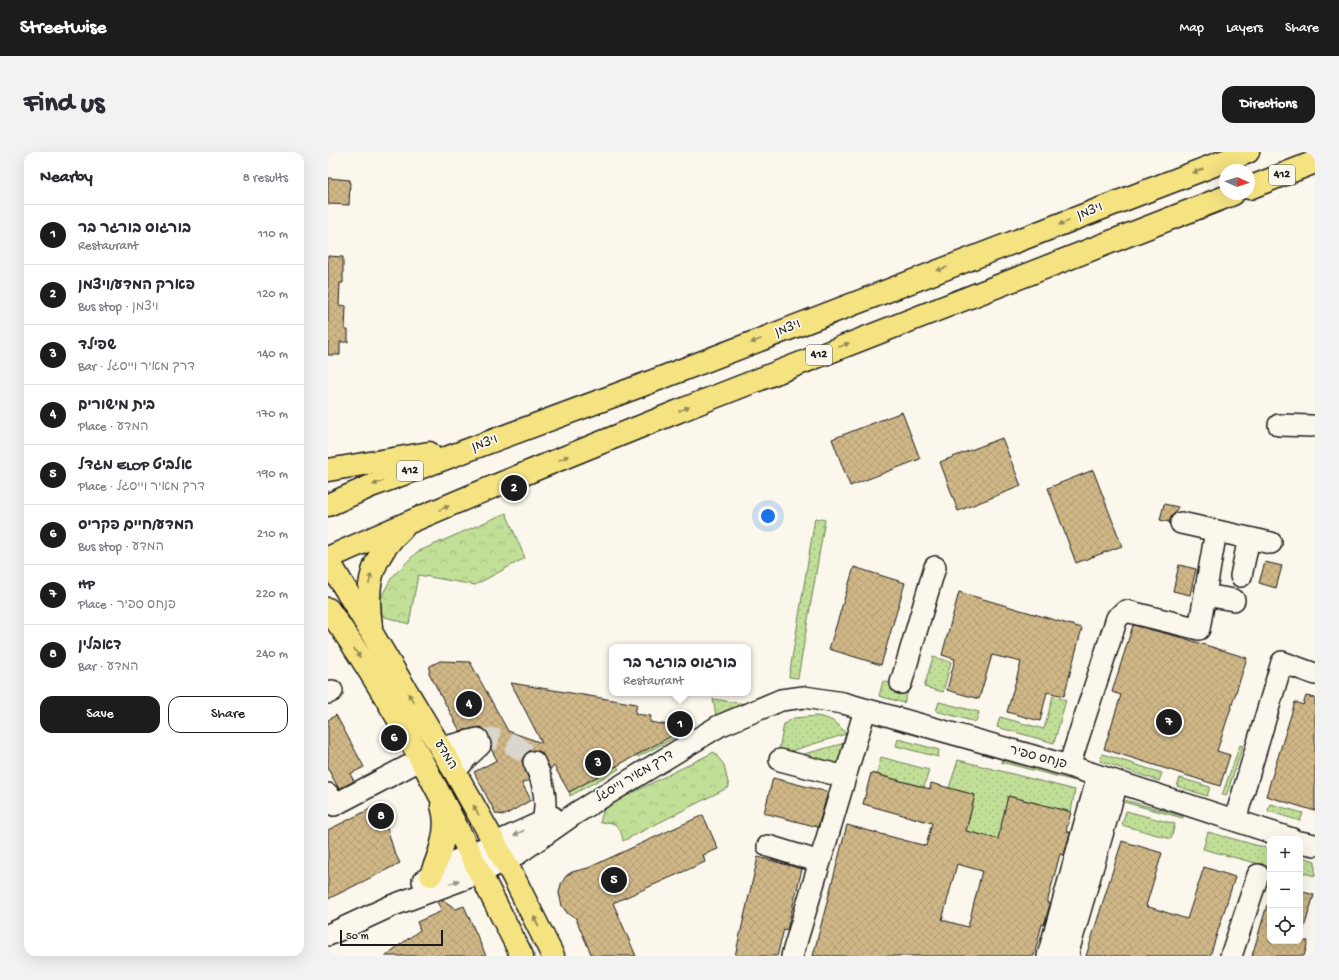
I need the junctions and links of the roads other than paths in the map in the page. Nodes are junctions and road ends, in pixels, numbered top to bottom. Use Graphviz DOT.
graph roads {
  1 [pos="1248,152"];
  2 [pos="1315,162"];
  3 [pos="1255,186"];
  4 [pos="1219,199"];
  5 [pos="1279,425"];
  6 [pos="1312,426"];
  7 [pos="493,442"];
  8 [pos="328,470"];
  9 [pos="328,505"];
  10 [pos="408,523"];
  11 [pos="1181,523"];
  12 [pos="1216,531"];
  13 [pos="1249,538"];
  14 [pos="1271,543"];
  15 [pos="328,559"];
  16 [pos="935,567"];
  17 [pos="1241,576"];
  18 [pos="1205,594"];
  19 [pos="1234,600"];
  20 [pos="332,619"];
  21 [pos="371,631"];
  22 [pos="1315,674"];
  23 [pos="901,683"];
  24 [pos="781,700"];
  25 [pos="865,710"];
  26 [pos="441,748"];
  27 [pos="420,760"];
  28 [pos="780,760"];
  29 [pos="534,762"];
  30 [pos="1069,766"];
  31 [pos="456,772"];
  32 [pos="1098,776"];
  33 [pos="845,777"];
  34 [pos="1117,783"];
  35 [pos="435,786"];
  36 [pos="544,791"];
  37 [pos="328,794"];
  38 [pos="571,813"];
  39 [pos="1235,820"];
  40 [pos="543,821"];
  41 [pos="1306,844"];
  42 [pos="768,846"];
  43 [pos="500,853"];
  44 [pos="470,854"];
  45 [pos="820,862"];
  46 [pos="480,874"];
  47 [pos="431,875"];
  48 [pos="1258,875"];
  49 [pos="391,906"];
  50 [pos="328,935"];
  51 [pos="522,956"];
  52 [pos="553,956"];
  53 [pos="792,956"];
  54 [pos="1048,956"];
  55 [pos="1069,956"];
  56 [pos="1231,956"];
  1 -- 7 [label="main road, ויצמן / 412, one-way"];
  2 -- 3 [label="main road, 412"];
  10 -- 4 [label="main road, 412, one-way"];
  5 -- 6 [label="street"];
  7 -- 8 [label="main road"];
  7 -- 9 [label="main road, ויצמן / 412, one-way"];
  10 -- 15 [label="main road, 412"];
  21 -- 10 [label="main road, one-way"];
  11 -- 12 [label="street"];
  12 -- 13 [label="street"];
  12 -- 18 [label="street"];
  13 -- 14 [label="street"];
  13 -- 17 [label="street"];
  15 -- 21 [label="main road, המדע"];
  16 -- 23 [label="street"];
  18 -- 19 [label="street"];
  18 -- 30 [label="street"];
  20 -- 27 [label="main road, המדע, one-way"];
  26 -- 21 [label="main road, המדע, one-way"];
  22 -- 39 [label="street"];
  24 -- 25 [label="street, פנחס ספיר"];
  24 -- 38 [label="street, דרך מאיר וייסגל"];
  25 -- 30 [label="street, פנחס ספיר"];
  25 -- 33 [label="street"];
  26 -- 31 [label="main road, המדע"];
  26 -- 31 [label="street"];
  27 -- 35 [label="main road, המדע"];
  27 -- 37 [label="street"];
  28 -- 33 [label="street"];
  29 -- 36 [label="street"];
  30 -- 32 [label="street, פנחס ספיר"];
  43 -- 31 [label="main road, המדע, one-way"];
  32 -- 34 [label="street, פנחס ספיר"];
  32 -- 54 [label="street"];
  33 -- 45 [label="street"];
  34 -- 39 [label="street, פנחס ספיר"];
  34 -- 55 [label="street"];
  35 -- 44 [label="main road, המדע"];
  35 -- 47 [label="main road"];
  36 -- 38 [label="street"];
  36 -- 40 [label="street"];
  38 -- 40 [label="street, דרך מאיר וייסגל"];
  38 -- 43 [label="street, דרך מאיר וייסגל"];
  39 -- 41 [label="street, פנחס ספיר"];
  40 -- 43 [label="street, דרך מאיר וייסגל, one-way"];
  42 -- 45 [label="street"];
  43 -- 44 [label="street"];
  43 -- 46 [label="street"];
  52 -- 43 [label="main road, המדע, one-way"];
  44 -- 46 [label="main road, המדע"];
  44 -- 47 [label="street"];
  45 -- 53 [label="street"];
  49 -- 46 [label="street, one-way"];
  46 -- 51 [label="main road, המדע"];
  47 -- 49 [label="street"];
  48 -- 56 [label="street"];
  49 -- 50 [label="street"];
}
